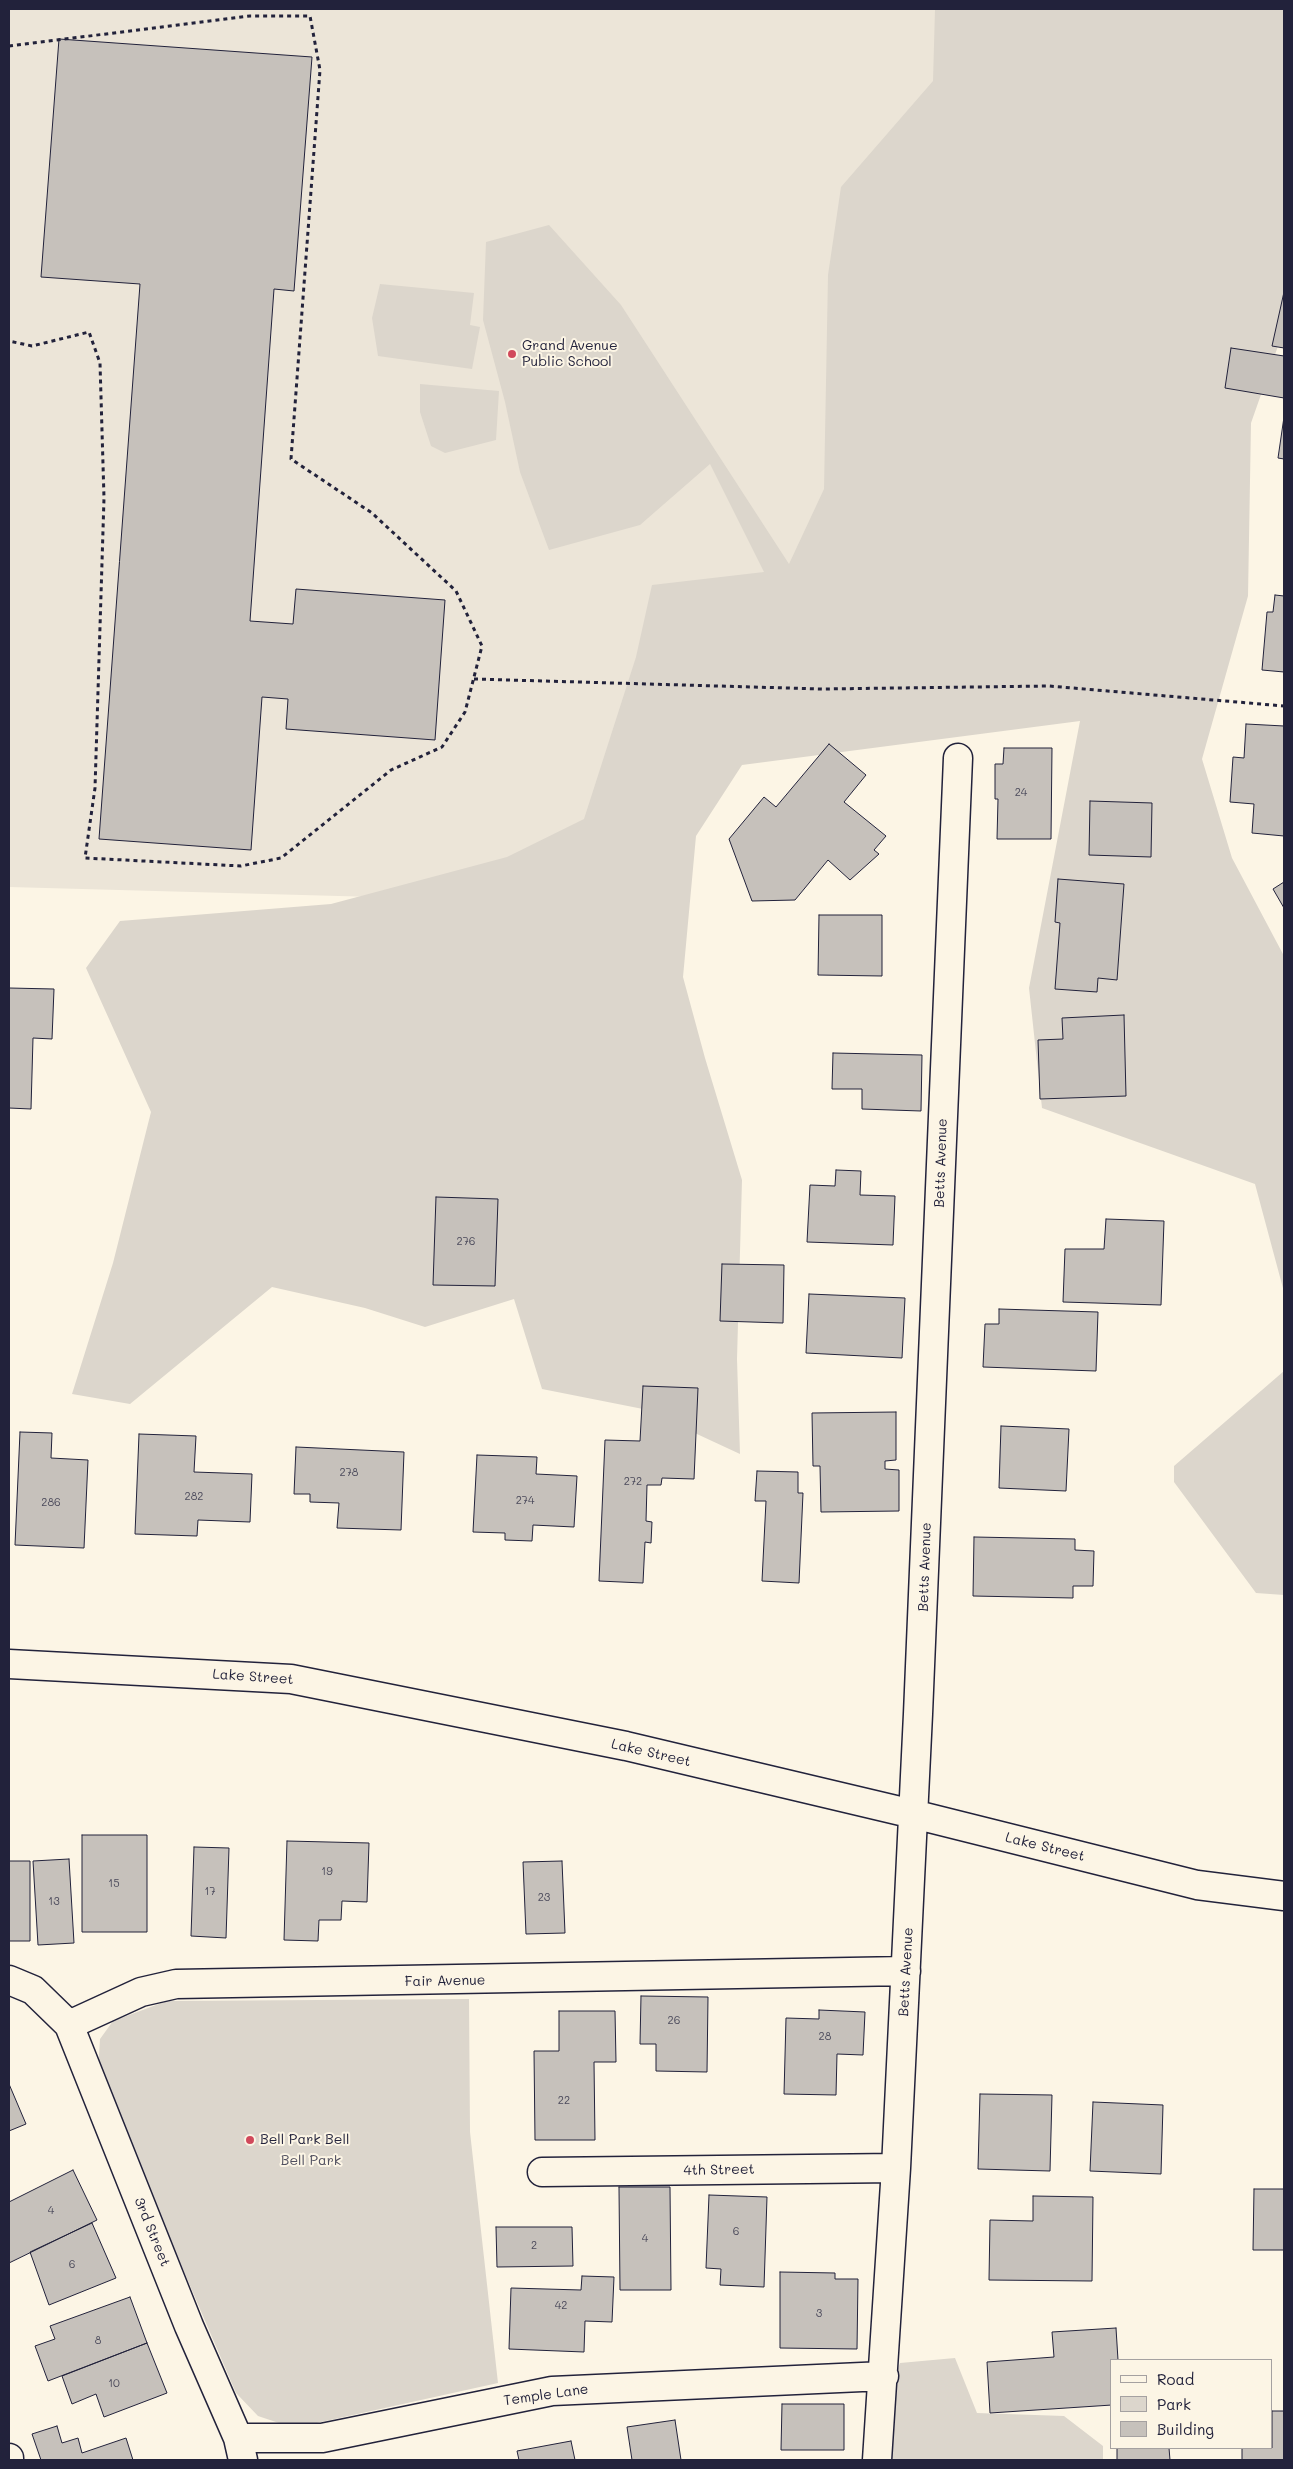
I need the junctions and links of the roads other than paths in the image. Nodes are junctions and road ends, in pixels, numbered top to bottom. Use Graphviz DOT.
graph roads {
  1 [pos="958,758"];
  2 [pos="9,1664"];
  3 [pos="913,1814"];
  4 [pos="1284,1896"];
  5 [pos="906,1971"];
  6 [pos="9,1980"];
  7 [pos="70,2025"];
  8 [pos="896,2168"];
  9 [pos="542,2172"];
  10 [pos="884,2376"];
  11 [pos="235,2453"];
  12 [pos="877,2460"];
  1 -- 3 [label="street, Betts Avenue"];
  2 -- 3 [label="street, Lake Street"];
  3 -- 4 [label="street, Lake Street"];
  3 -- 5 [label="street, Betts Avenue"];
  5 -- 7 [label="street, Fair Avenue"];
  5 -- 8 [label="street, Betts Avenue"];
  6 -- 7 [label="street"];
  7 -- 11 [label="street, 3rd Street"];
  8 -- 9 [label="street, 4th Street"];
  8 -- 10 [label="street, Betts Avenue"];
  10 -- 11 [label="street, Temple Lane"];
  10 -- 12 [label="street, Betts Avenue"];
}
